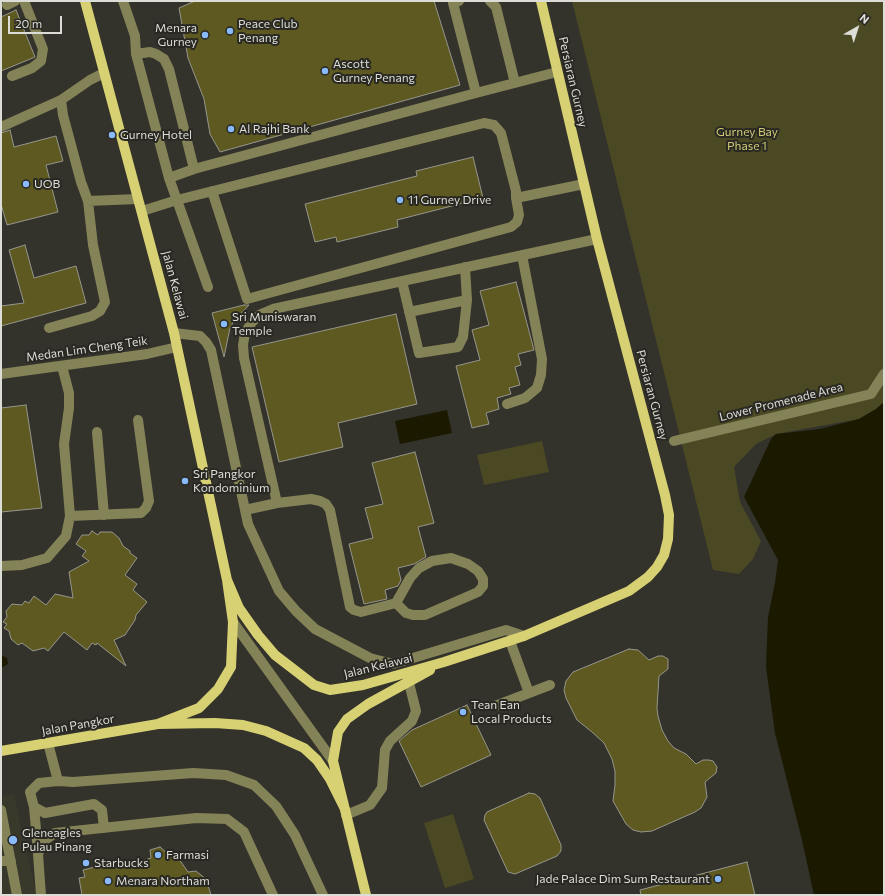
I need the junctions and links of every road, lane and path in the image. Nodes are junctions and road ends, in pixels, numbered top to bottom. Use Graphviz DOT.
graph roads {
  1 [pos="24,1"];
  2 [pos="85,1"];
  3 [pos="124,1"];
  4 [pos="459,1"];
  5 [pos="490,1"];
  6 [pos="542,1"];
  7 [pos="136,54"];
  8 [pos="557,72"];
  9 [pos="104,73"];
  10 [pos="12,76"];
  11 [pos="515,83"];
  12 [pos="476,93"];
  13 [pos="61,100"];
  14 [pos="1,127"];
  15 [pos="194,169"];
  16 [pos="169,178"];
  17 [pos="584,184"];
  18 [pos="212,191"];
  19 [pos="516,198"];
  20 [pos="138,199"];
  21 [pos="177,200"];
  22 [pos="88,201"];
  23 [pos="142,211"];
  24 [pos="597,239"];
  25 [pos="522,255"];
  26 [pos="465,267"];
  27 [pos="402,281"];
  28 [pos="208,287"];
  29 [pos="467,300"];
  30 [pos="409,312"];
  31 [pos="49,328"];
  32 [pos="174,333"];
  33 [pos="177,347"];
  34 [pos="62,366"];
  35 [pos="1,374"];
  36 [pos="884,374"];
  37 [pos="507,404"];
  38 [pos="138,420"];
  39 [pos="97,432"];
  40 [pos="674,441"];
  41 [pos="277,503"];
  42 [pos="245,510"];
  43 [pos="104,515"];
  44 [pos="70,516"];
  45 [pos="1,566"];
  46 [pos="227,580"];
  47 [pos="396,603"];
  48 [pos="233,622"];
  49 [pos="524,636"];
  50 [pos="510,641"];
  51 [pos="444,662"];
  52 [pos="409,683"];
  53 [pos="550,685"];
  54 [pos="529,693"];
  55 [pos="495,706"];
  56 [pos="158,724"];
  57 [pos="48,743"];
  58 [pos="1,751"];
  59 [pos="333,761"];
  60 [pos="58,781"];
  61 [pos="34,808"];
  62 [pos="1,810"];
  63 [pos="346,812"];
  64 [pos="104,828"];
  65 [pos="38,854"];
  66 [pos="6,861"];
  67 [pos="17,895"];
  68 [pos="41,895"];
  69 [pos="273,895"];
  70 [pos="323,895"];
  71 [pos="366,895"];
  1 -- 10 [label="street"];
  2 -- 9 [label="main road, Jalan Kelawai"];
  3 -- 7 [label="street"];
  4 -- 12 [label="street"];
  5 -- 11 [label="street"];
  6 -- 8 [label="main road, Persiaran Gurney"];
  7 -- 15 [label="street"];
  7 -- 16 [label="street"];
  8 -- 11 [label="street"];
  8 -- 17 [label="main road, Persiaran Gurney"];
  9 -- 13 [label="street"];
  9 -- 20 [label="main road, Jalan Kelawai"];
  11 -- 12 [label="street"];
  12 -- 15 [label="street"];
  13 -- 14 [label="street"];
  13 -- 22 [label="street"];
  15 -- 16 [label="street"];
  16 -- 21 [label="street"];
  17 -- 19 [label="street"];
  17 -- 24 [label="main road, Persiaran Gurney"];
  18 -- 19 [label="street"];
  18 -- 19 [label="street"];
  18 -- 21 [label="street"];
  20 -- 22 [label="street"];
  20 -- 23 [label="main road, Jalan Kelawai"];
  21 -- 23 [label="street"];
  21 -- 28 [label="street"];
  22 -- 31 [label="street"];
  23 -- 32 [label="main road, Jalan Kelawai"];
  24 -- 25 [label="street"];
  24 -- 49 [label="main road, Persiaran Gurney"];
  25 -- 26 [label="street"];
  25 -- 37 [label="street"];
  26 -- 27 [label="street"];
  26 -- 29 [label="street"];
  27 -- 30 [label="street"];
  27 -- 41 [label="street"];
  29 -- 30 [label="street"];
  29 -- 30 [label="street"];
  32 -- 33 [label="main road, Jalan Kelawai"];
  32 -- 42 [label="street"];
  33 -- 34 [label="street, Medan Lim Cheng Teik"];
  33 -- 46 [label="main road, Jalan Kelawai"];
  34 -- 35 [label="street, Medan Lim Cheng Teik"];
  34 -- 44 [label="street"];
  36 -- 40 [label="street, Lower Promenade Area"];
  38 -- 43 [label="street"];
  39 -- 43 [label="street"];
  41 -- 42 [label="street"];
  41 -- 47 [label="street"];
  42 -- 49 [label="street"];
  43 -- 44 [label="street"];
  44 -- 45 [label="street"];
  46 -- 48 [label="main road, Jalan Kelawai"];
  46 -- 51 [label="main road, Jalan Kelawai"];
  47 -- 47 [label="street"];
  48 -- 56 [label="main road, Jalan Kelawai"];
  48 -- 59 [label="street"];
  49 -- 50 [label="main road, Persiaran Gurney"];
  50 -- 51 [label="main road, Persiaran Gurney"];
  50 -- 54 [label="street"];
  51 -- 52 [label="main road"];
  52 -- 59 [label="main road"];
  52 -- 63 [label="street"];
  53 -- 54 [label="street"];
  54 -- 55 [label="street"];
  56 -- 57 [label="main road, Jalan Pangkor"];
  56 -- 63 [label="main road"];
  57 -- 58 [label="main road, Jalan Pangkor"];
  57 -- 60 [label="street"];
  59 -- 63 [label="main road"];
  60 -- 61 [label="street"];
  60 -- 70 [label="street"];
  61 -- 64 [label="street"];
  61 -- 65 [label="street"];
  62 -- 66 [label="street"];
  63 -- 71 [label="main road"];
  64 -- 65 [label="street"];
  64 -- 69 [label="street"];
  65 -- 68 [label="street"];
  66 -- 67 [label="street"];
}
